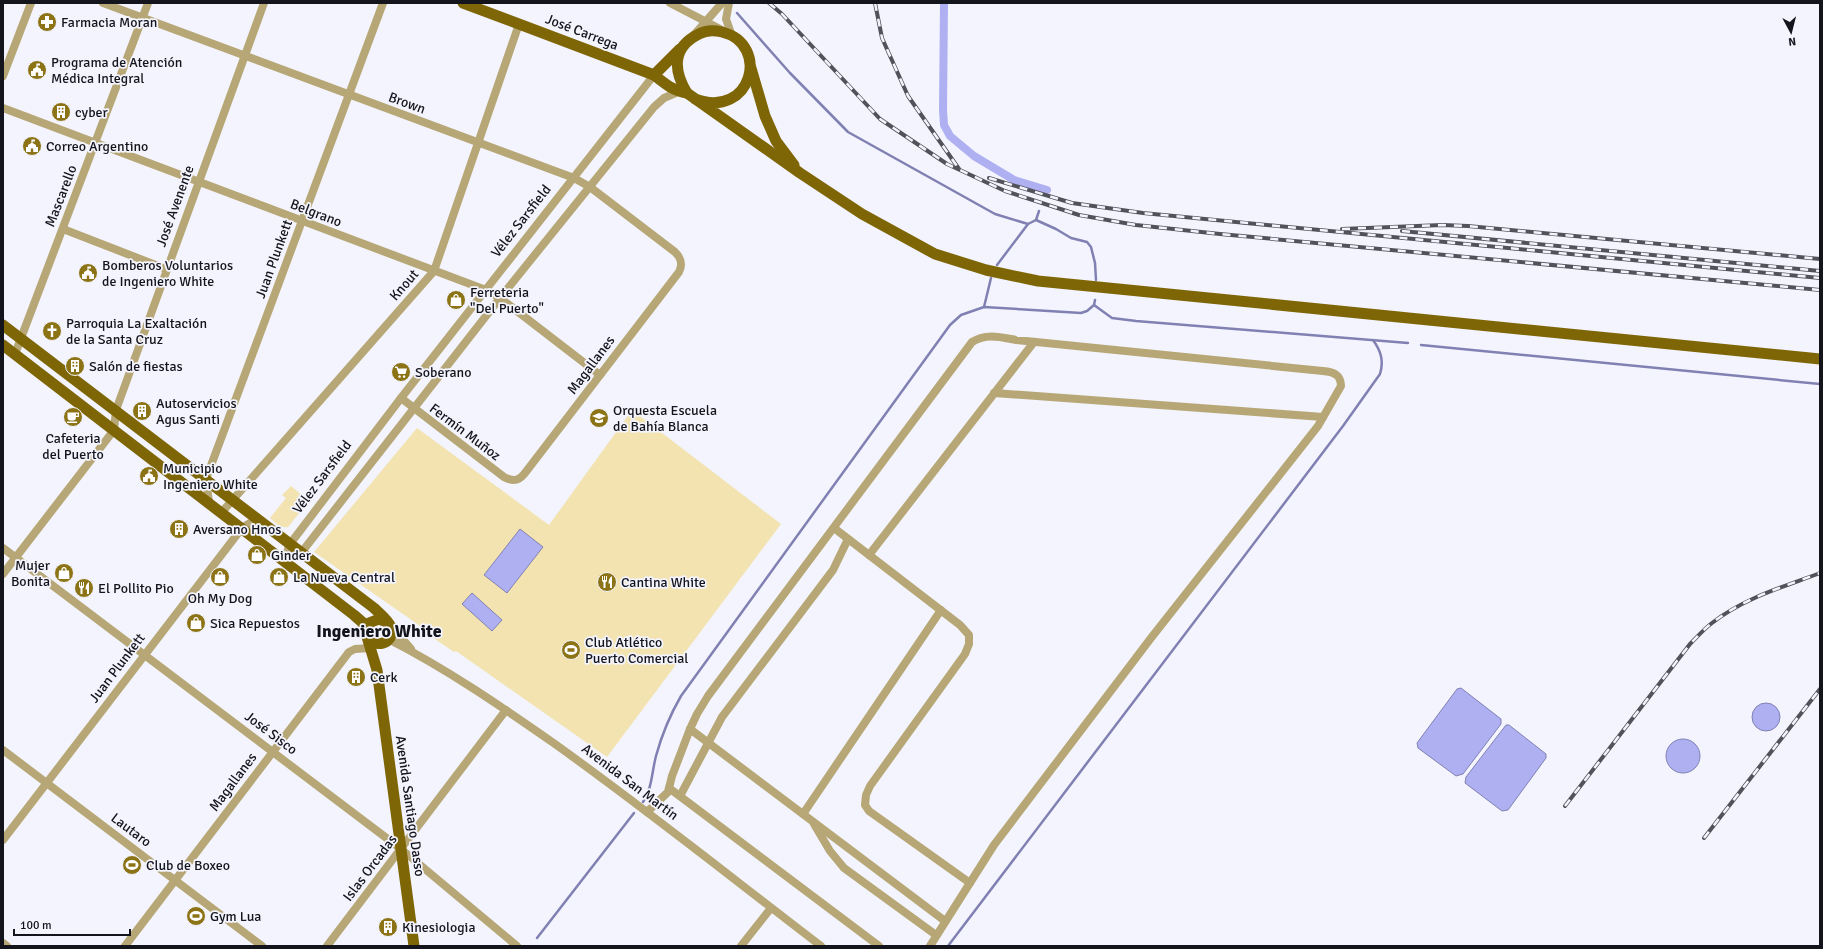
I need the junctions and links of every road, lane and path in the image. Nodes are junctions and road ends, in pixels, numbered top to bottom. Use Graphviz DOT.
graph roads {
  1 [pos="31,3"];
  2 [pos="103,3"];
  3 [pos="148,3"];
  4 [pos="264,3"];
  5 [pos="383,3"];
  6 [pos="463,3"];
  7 [pos="670,3"];
  8 [pos="722,3"];
  9 [pos="730,3"];
  10 [pos="142,18"];
  11 [pos="706,21"];
  12 [pos="519,24"];
  13 [pos="730,34"];
  14 [pos="692,37"];
  15 [pos="684,46"];
  16 [pos="245,56"];
  17 [pos="750,65"];
  18 [pos="3,76"];
  19 [pos="654,76"];
  20 [pos="687,94"];
  21 [pos="349,95"];
  22 [pos="3,108"];
  23 [pos="95,143"];
  24 [pos="478,143"];
  25 [pos="800,173"];
  26 [pos="574,178"];
  27 [pos="198,182"];
  28 [pos="590,187"];
  29 [pos="302,221"];
  30 [pos="63,229"];
  31 [pos="682,262"];
  32 [pos="166,269"];
  33 [pos="434,271"];
  34 [pos="486,290"];
  35 [pos="500,298"];
  36 [pos="3,324"];
  37 [pos="21,338"];
  38 [pos="1034,342"];
  39 [pos="3,345"];
  40 [pos="15,354"];
  41 [pos="1820,359"];
  42 [pos="600,375"];
  43 [pos="994,393"];
  44 [pos="401,398"];
  45 [pos="414,409"];
  46 [pos="116,410"];
  47 [pos="1323,417"];
  48 [pos="114,430"];
  49 [pos="206,479"];
  50 [pos="516,480"];
  51 [pos="233,500"];
  52 [pos="208,502"];
  53 [pos="222,512"];
  54 [pos="259,520"];
  55 [pos="242,528"];
  56 [pos="834,528"];
  57 [pos="848,538"];
  58 [pos="290,544"];
  59 [pos="3,548"];
  60 [pos="301,553"];
  61 [pos="869,555"];
  62 [pos="16,557"];
  63 [pos="284,560"];
  64 [pos="3,574"];
  65 [pos="941,610"];
  66 [pos="389,624"];
  67 [pos="367,633"];
  68 [pos="387,640"];
  69 [pos="371,648"];
  70 [pos="414,652"];
  71 [pos="144,654"];
  72 [pos="377,670"];
  73 [pos="506,710"];
  74 [pos="690,729"];
  75 [pos="708,743"];
  76 [pos="3,750"];
  77 [pos="273,751"];
  78 [pos="47,782"];
  79 [pos="669,788"];
  80 [pos="680,796"];
  81 [pos="647,812"];
  82 [pos="803,814"];
  83 [pos="811,820"];
  84 [pos="3,840"];
  85 [pos="401,849"];
  86 [pos="176,880"];
  87 [pos="970,883"];
  88 [pos="771,908"];
  89 [pos="945,921"];
  90 [pos="936,935"];
  91 [pos="3,943"];
  92 [pos="7,946"];
  93 [pos="125,946"];
  94 [pos="262,946"];
  95 [pos="327,946"];
  96 [pos="414,946"];
  97 [pos="517,946"];
  98 [pos="740,946"];
  99 [pos="820,946"];
  100 [pos="879,946"];
  101 [pos="930,946"];
  1 -- 18 [label="street"];
  2 -- 10 [label="street, Brown"];
  3 -- 10 [label="street, Mascarello"];
  4 -- 16 [label="street, José Avenente"];
  5 -- 21 [label="street, Juan Plunkett"];
  6 -- 12 [label="main road, José Carrega"];
  7 -- 11 [label="street"];
  8 -- 11 [label="street"];
  9 -- 13 [label="street"];
  10 -- 16 [label="street, Brown"];
  10 -- 23 [label="street, Mascarello"];
  11 -- 13 [label="street"];
  11 -- 14 [label="street"];
  12 -- 19 [label="main road, José Carrega"];
  12 -- 24 [label="street, Knout"];
  13 -- 14 [label="main road"];
  13 -- 17 [label="main road"];
  14 -- 15 [label="main road"];
  15 -- 19 [label="main road, Vélez Sarsfield"];
  15 -- 20 [label="main road"];
  16 -- 21 [label="street, Brown"];
  16 -- 27 [label="street, José Avenente"];
  17 -- 20 [label="main road"];
  17 -- 25 [label="main road"];
  19 -- 20 [label="main road, José Carrega"];
  19 -- 26 [label="street, Vélez Sarsfield"];
  20 -- 25 [label="main road, José Carrega"];
  20 -- 28 [label="street"];
  21 -- 24 [label="street, Brown"];
  21 -- 29 [label="street, Juan Plunkett"];
  22 -- 23 [label="street, Belgrano"];
  23 -- 27 [label="street, Belgrano"];
  23 -- 30 [label="street, Mascarello"];
  24 -- 26 [label="street, Brown"];
  24 -- 33 [label="street, Knout"];
  25 -- 41 [label="main road, José Carrega"];
  26 -- 28 [label="street, Brown"];
  26 -- 34 [label="street, Vélez Sarsfield"];
  27 -- 29 [label="street, Belgrano"];
  27 -- 32 [label="street, José Avenente"];
  28 -- 31 [label="street, Brown"];
  28 -- 35 [label="street"];
  29 -- 33 [label="street, Belgrano"];
  29 -- 49 [label="street, Juan Plunkett"];
  30 -- 32 [label="street"];
  30 -- 37 [label="street, Mascarello"];
  31 -- 42 [label="street, Magallanes"];
  32 -- 46 [label="street, José Avenente"];
  33 -- 34 [label="street, Belgrano"];
  33 -- 51 [label="street, Knout"];
  34 -- 35 [label="street, Belgrano"];
  34 -- 44 [label="street, Vélez Sarsfield"];
  35 -- 42 [label="street, Belgrano"];
  35 -- 45 [label="street"];
  36 -- 37 [label="main road, Avenida San Martín"];
  37 -- 40 [label="street, Mascarello"];
  37 -- 46 [label="main road, Avenida San Martín"];
  38 -- 43 [label="street"];
  38 -- 47 [label="street"];
  38 -- 56 [label="street"];
  39 -- 40 [label="main road"];
  40 -- 48 [label="main road"];
  42 -- 50 [label="street, Magallanes"];
  43 -- 47 [label="street"];
  43 -- 61 [label="street"];
  44 -- 45 [label="street, Fermín Muñoz"];
  44 -- 58 [label="street, Vélez Sarsfield"];
  45 -- 50 [label="street, Fermín Muñoz"];
  45 -- 60 [label="street"];
  46 -- 48 [label="street, José Avenente"];
  46 -- 49 [label="main road, Avenida San Martín"];
  47 -- 87 [label="street"];
  48 -- 52 [label="main road"];
  48 -- 62 [label="street"];
  49 -- 51 [label="main road, Avenida San Martín"];
  49 -- 52 [label="street, Juan Plunkett"];
  51 -- 53 [label="street, Knout"];
  51 -- 54 [label="main road, Avenida San Martín"];
  52 -- 53 [label="main road"];
  53 -- 55 [label="main road"];
  54 -- 55 [label="street, Juan Plunkett"];
  54 -- 58 [label="main road, Avenida San Martín"];
  55 -- 63 [label="main road"];
  55 -- 71 [label="street, Juan Plunkett"];
  56 -- 57 [label="street"];
  56 -- 74 [label="street"];
  57 -- 61 [label="street"];
  57 -- 75 [label="street"];
  58 -- 60 [label="main road, Avenida San Martín"];
  58 -- 63 [label="street, Vélez Sarsfield"];
  59 -- 62 [label="street, José Sisco"];
  60 -- 63 [label="street"];
  60 -- 66 [label="main road, Avenida San Martín"];
  61 -- 65 [label="street"];
  62 -- 64 [label="street"];
  62 -- 71 [label="street, José Sisco"];
  63 -- 67 [label="main road"];
  65 -- 82 [label="street"];
  65 -- 87 [label="street"];
  66 -- 67 [label="main road"];
  66 -- 68 [label="main road"];
  66 -- 70 [label="street, Avenida San Martín"];
  67 -- 68 [label="main road, Avenida San Martín"];
  67 -- 69 [label="main road, Avenida Santiago Dasso"];
  68 -- 70 [label="street, Avenida San Martín"];
  68 -- 72 [label="main road, Avenida Santiago Dasso"];
  69 -- 72 [label="main road, Avenida Santiago Dasso"];
  69 -- 77 [label="street, Magallanes"];
  70 -- 73 [label="street, Avenida San Martín"];
  71 -- 77 [label="street, José Sisco"];
  71 -- 78 [label="street, Juan Plunkett"];
  72 -- 85 [label="main road, Avenida Santiago Dasso"];
  73 -- 81 [label="street, Avenida San Martín"];
  73 -- 85 [label="street, Islas Orcadas"];
  74 -- 75 [label="street"];
  74 -- 79 [label="street"];
  75 -- 80 [label="street"];
  75 -- 82 [label="street"];
  76 -- 78 [label="street, Lautaro"];
  77 -- 85 [label="street, José Sisco"];
  77 -- 86 [label="street, Magallanes"];
  78 -- 84 [label="street, Juan Plunkett"];
  78 -- 86 [label="street, Lautaro"];
  79 -- 80 [label="street"];
  79 -- 81 [label="street"];
  80 -- 100 [label="street"];
  81 -- 88 [label="street, Avenida San Martín"];
  82 -- 83 [label="street"];
  83 -- 89 [label="street"];
  83 -- 90 [label="street"];
  85 -- 95 [label="street, Islas Orcadas"];
  85 -- 96 [label="main road, Avenida Santiago Dasso"];
  85 -- 97 [label="street, José Sisco"];
  86 -- 93 [label="street, Magallanes"];
  86 -- 94 [label="street, Lautaro"];
  87 -- 89 [label="street"];
  88 -- 98 [label="street"];
  88 -- 99 [label="street, Avenida San Martín"];
  89 -- 90 [label="street"];
  90 -- 101 [label="street"];
  91 -- 92 [label="street"];
}
